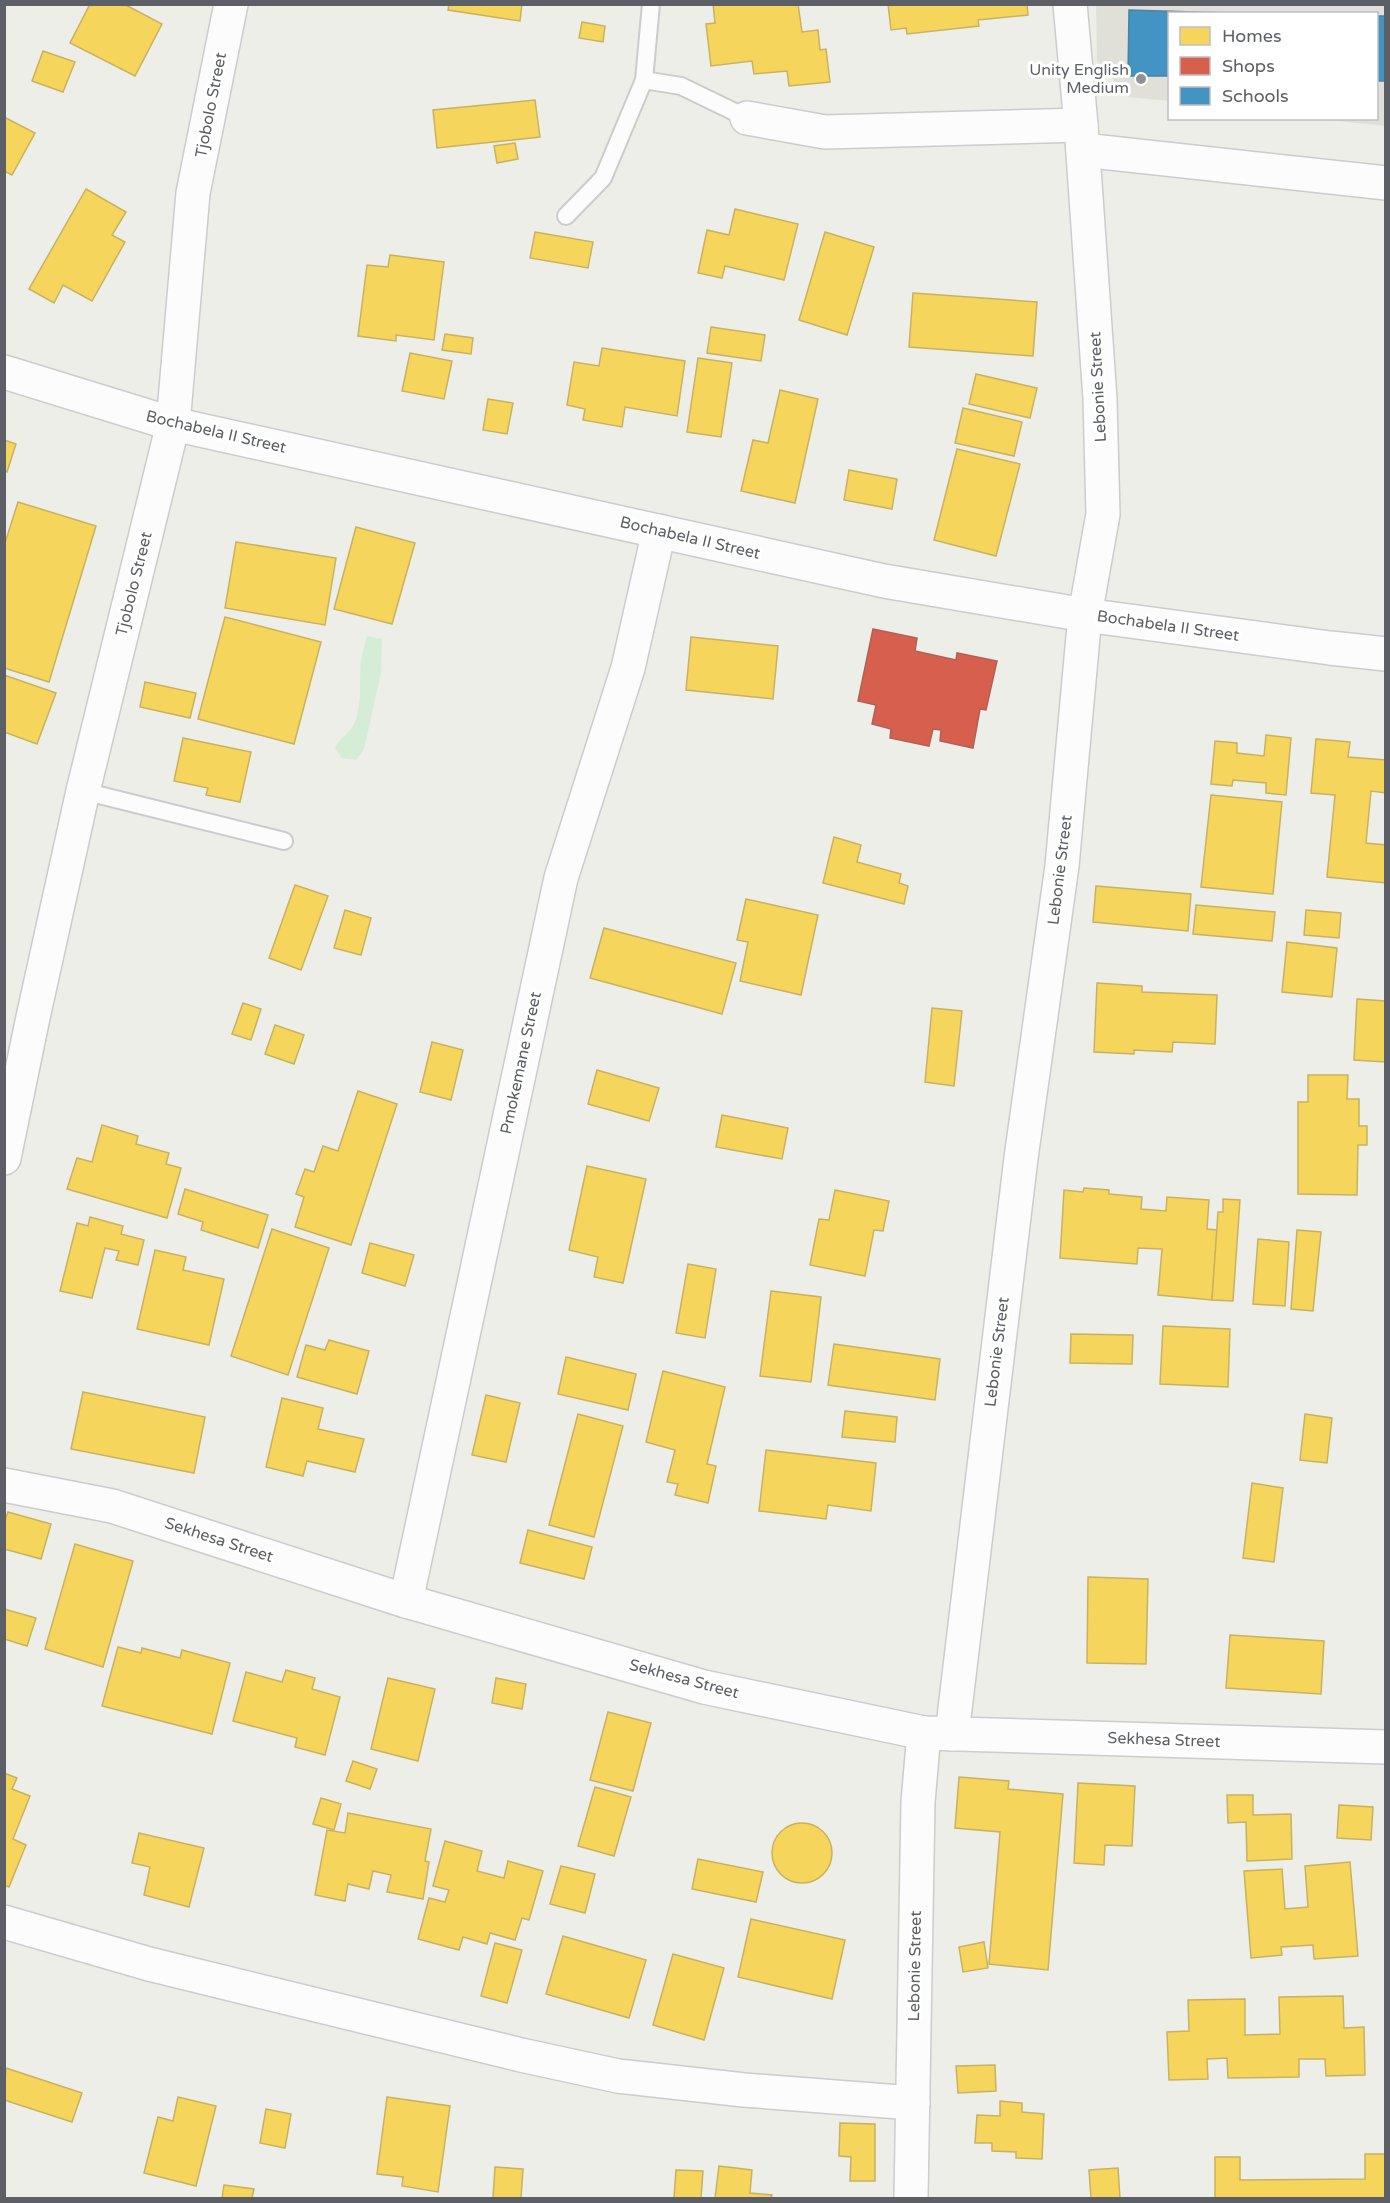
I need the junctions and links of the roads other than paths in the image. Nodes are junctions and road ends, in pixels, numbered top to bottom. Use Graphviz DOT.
graph roads {
  1 [pos="231,4"];
  2 [pos="651,4"];
  3 [pos="1070,4"];
  4 [pos="644,80"];
  5 [pos="747,118"];
  6 [pos="1082,137"];
  7 [pos="1386,183"];
  8 [pos="566,216"];
  9 [pos="4,372"];
  10 [pos="173,424"];
  11 [pos="660,531"];
  12 [pos="1085,615"];
  13 [pos="1386,654"];
  14 [pos="83,791"];
  15 [pos="284,840"];
  16 [pos="18,1018"];
  17 [pos="4,1158"];
  18 [pos="4,1485"];
  19 [pos="406,1601"];
  20 [pos="938,1733"];
  21 [pos="1386,1747"];
  22 [pos="4,1922"];
  23 [pos="914,2103"];
  24 [pos="911,2199"];
  1 -- 10 [label="street, Tjobolo Street"];
  2 -- 4 [label="lane"];
  3 -- 6 [label="street, Lebonie Street"];
  4 -- 5 [label="lane"];
  4 -- 8 [label="lane"];
  5 -- 6 [label="street"];
  6 -- 7 [label="street"];
  6 -- 12 [label="street, Lebonie Street"];
  9 -- 10 [label="street, Bochabela II Street"];
  10 -- 11 [label="street, Bochabela II Street"];
  10 -- 14 [label="street, Tjobolo Street"];
  11 -- 12 [label="street, Bochabela II Street"];
  11 -- 19 [label="street, Pmokemane Street"];
  12 -- 13 [label="street, Bochabela II Street"];
  12 -- 20 [label="street, Lebonie Street"];
  14 -- 15 [label="lane"];
  14 -- 16 [label="street, Tjobolo Street"];
  16 -- 17 [label="street, Tjobolo Street"];
  18 -- 19 [label="street, Sekhesa Street"];
  19 -- 20 [label="street, Sekhesa Street"];
  20 -- 21 [label="street, Sekhesa Street"];
  20 -- 23 [label="street, Lebonie Street"];
  22 -- 23 [label="street"];
  23 -- 24 [label="street, Lebonie Street"];
}
